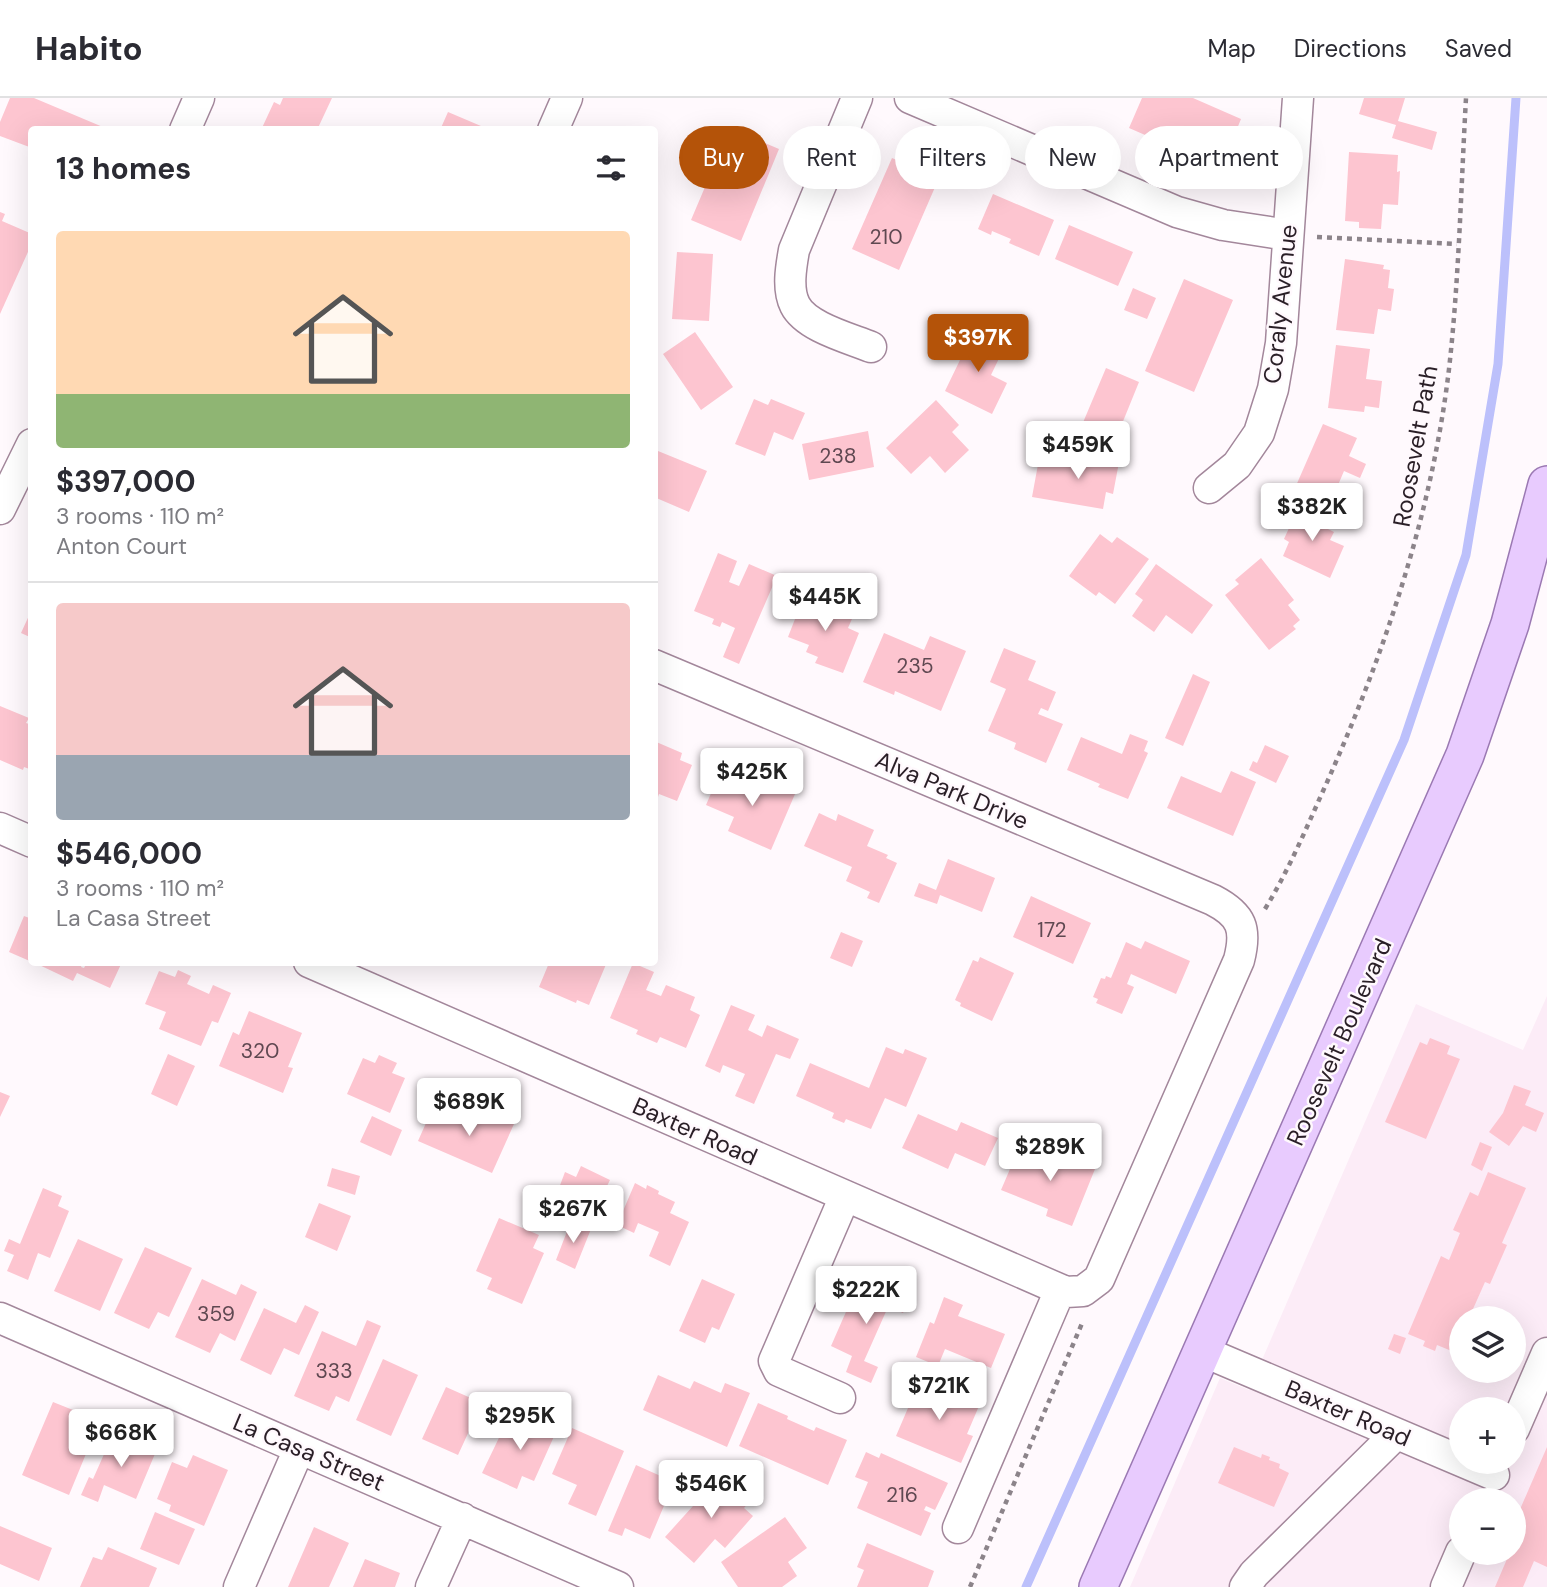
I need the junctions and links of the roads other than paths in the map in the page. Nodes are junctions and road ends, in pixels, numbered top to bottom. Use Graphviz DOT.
graph roads {
  1 [pos="200,98"];
  2 [pos="567,98"];
  3 [pos="857,98"];
  4 [pos="910,98"];
  5 [pos="1298,98"];
  6 [pos="186,126"];
  7 [pos="555,126"];
  8 [pos="1288,235"];
  9 [pos="871,347"];
  10 [pos="28,452"];
  11 [pos="1547,485"];
  12 [pos="1209,488"];
  13 [pos="0,509"];
  14 [pos="658,667"];
  15 [pos="0,828"];
  16 [pos="28,840"];
  17 [pos="318,966"];
  18 [pos="845,1196"];
  19 [pos="1072,1290"];
  20 [pos="0,1318"];
  21 [pos="1202,1351"];
  22 [pos="1547,1353"];
  23 [pos="840,1398"];
  24 [pos="1526,1401"];
  25 [pos="1396,1434"];
  26 [pos="299,1449"];
  27 [pos="1492,1479"];
  28 [pos="462,1518"];
  29 [pos="958,1528"];
  30 [pos="1455,1565"];
  31 [pos="239,1587"];
  32 [pos="431,1587"];
  33 [pos="618,1587"];
  34 [pos="1098,1587"];
  35 [pos="1245,1587"];
  36 [pos="1446,1587"];
  1 -- 6 [label="street"];
  2 -- 7 [label="street"];
  3 -- 9 [label="street"];
  4 -- 8 [label="street"];
  5 -- 8 [label="street, Coraly Avenue"];
  8 -- 12 [label="street, Coraly Avenue"];
  10 -- 13 [label="street"];
  11 -- 21 [label="main road, Roosevelt Boulevard"];
  14 -- 19 [label="street, Alva Park Drive"];
  15 -- 16 [label="street"];
  17 -- 18 [label="street, Baxter Road"];
  18 -- 19 [label="street, Baxter Road"];
  18 -- 23 [label="street"];
  19 -- 29 [label="street"];
  20 -- 26 [label="street, La Casa Street"];
  21 -- 25 [label="street, Baxter Road"];
  21 -- 34 [label="main road, Roosevelt Boulevard"];
  22 -- 24 [label="street"];
  25 -- 27 [label="street, Baxter Road"];
  25 -- 35 [label="street"];
  26 -- 28 [label="street, La Casa Street"];
  26 -- 31 [label="street"];
  28 -- 32 [label="street"];
  28 -- 33 [label="street, La Casa Street"];
  30 -- 36 [label="street"];
}
